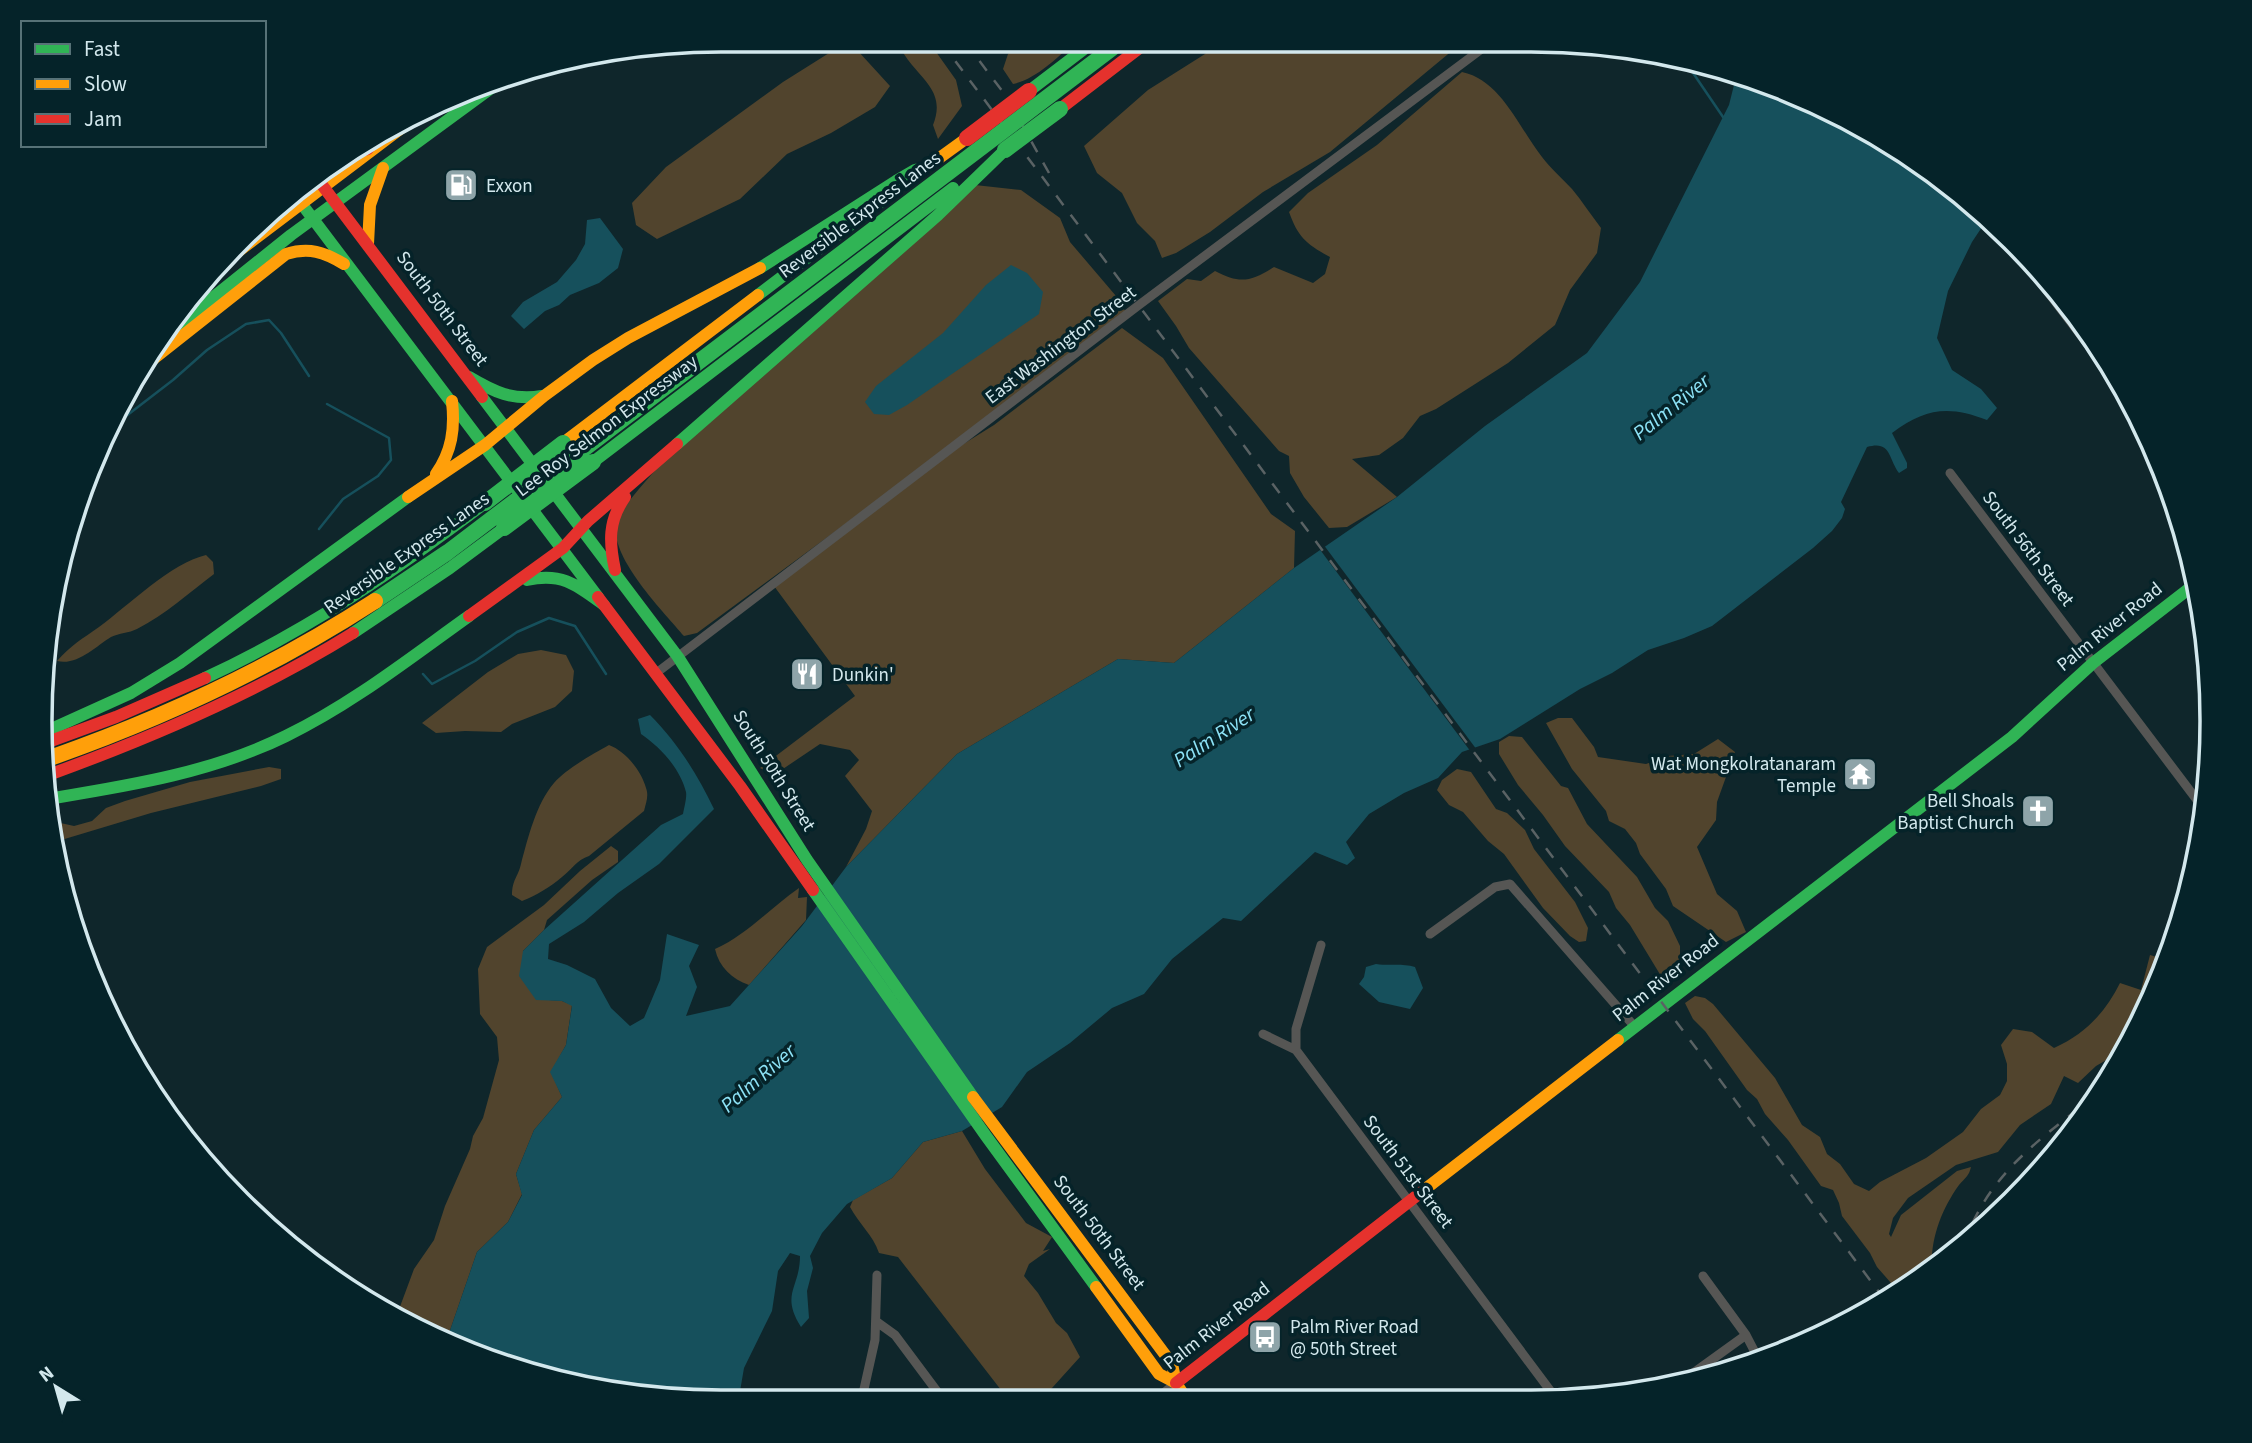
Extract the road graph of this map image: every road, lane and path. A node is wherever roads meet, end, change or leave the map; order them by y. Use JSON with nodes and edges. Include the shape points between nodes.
{"nodes":[{"id":1,"x":1080,"y":52,"type":"edge"},
{"id":2,"x":1107,"y":52,"type":"edge"},
{"id":3,"x":1134,"y":52,"type":"edge"},
{"id":4,"x":1478,"y":52,"type":"edge"},
{"id":5,"x":475,"y":99,"type":"edge"},
{"id":6,"x":386,"y":163,"type":"junction"},
{"id":7,"x":987,"y":165,"type":"junction"},
{"id":8,"x":926,"y":167,"type":"junction"},
{"id":9,"x":322,"y":185,"type":"edge"},
{"id":10,"x":335,"y":201,"type":"junction"},
{"id":11,"x":300,"y":202,"type":"edge"},
{"id":12,"x":313,"y":218,"type":"junction"},
{"id":13,"x":368,"y":244,"type":"junction"},
{"id":14,"x":350,"y":267,"type":"junction"},
{"id":15,"x":190,"y":315,"type":"edge"},
{"id":16,"x":165,"y":349,"type":"edge"},
{"id":17,"x":469,"y":377,"type":"junction"},
{"id":18,"x":544,"y":396,"type":"junction"},
{"id":19,"x":452,"y":401,"type":"junction"},
{"id":20,"x":507,"y":427,"type":"junction"},
{"id":21,"x":485,"y":445,"type":"junction"},
{"id":22,"x":1950,"y":473,"type":"dead end"},
{"id":23,"x":641,"y":477,"type":"junction"},
{"id":24,"x":425,"y":485,"type":"junction"},
{"id":25,"x":582,"y":526,"type":"junction"},
{"id":26,"x":562,"y":548,"type":"junction"},
{"id":27,"x":615,"y":570,"type":"junction"},
{"id":28,"x":512,"y":587,"type":"junction"},
{"id":29,"x":2187,"y":590,"type":"edge"},
{"id":30,"x":604,"y":605,"type":"junction"},
{"id":31,"x":678,"y":657,"type":"junction"},
{"id":32,"x":2093,"y":663,"type":"junction"},
{"id":33,"x":655,"y":674,"type":"junction"},
{"id":34,"x":52,"y":729,"type":"edge"},
{"id":35,"x":53,"y":740,"type":"edge"},
{"id":36,"x":54,"y":757,"type":"edge"},
{"id":37,"x":55,"y":773,"type":"edge"},
{"id":38,"x":57,"y":798,"type":"edge"},
{"id":39,"x":2195,"y":798,"type":"edge"},
{"id":40,"x":802,"y":864,"type":"junction"},
{"id":41,"x":1430,"y":934,"type":"dead end"},
{"id":42,"x":1321,"y":945,"type":"dead end"},
{"id":43,"x":1635,"y":1027,"type":"junction"},
{"id":44,"x":1263,"y":1034,"type":"dead end"},
{"id":45,"x":1297,"y":1050,"type":"junction"},
{"id":46,"x":1409,"y":1201,"type":"junction"},
{"id":47,"x":877,"y":1275,"type":"dead end"},
{"id":48,"x":1703,"y":1276,"type":"dead end"},
{"id":49,"x":877,"y":1322,"type":"junction"},
{"id":50,"x":1746,"y":1335,"type":"junction"},
{"id":51,"x":1755,"y":1352,"type":"edge"},
{"id":52,"x":1698,"y":1369,"type":"edge"},
{"id":53,"x":1176,"y":1383,"type":"junction"},
{"id":54,"x":864,"y":1390,"type":"edge"},
{"id":55,"x":935,"y":1390,"type":"edge"},
{"id":56,"x":1167,"y":1390,"type":"edge"},
{"id":57,"x":1181,"y":1390,"type":"edge"},
{"id":58,"x":1549,"y":1390,"type":"edge"}],
"edges":[{"from":1,"to":8,"type":"main road","name":"Lee Roy Selmon Expressway","bridge":true},
{"from":2,"to":36,"type":"main road","name":"Reversible Express Lanes","bridge":true,"via":[[388,594],[246,676],[159,717]]},
{"from":3,"to":7,"type":"main road","name":"Lee Roy Selmon Expressway","bridge":true},
{"from":4,"to":31,"type":"street","name":"East Washington Street"},
{"from":5,"to":6,"type":"main road"},
{"from":6,"to":10,"type":"main road"},
{"from":6,"to":13,"type":"main road","via":[[368,206]]},
{"from":7,"to":23,"type":"main road"},
{"from":7,"to":37,"type":"main road","name":"Lee Roy Selmon Expressway","bridge":true,"via":[[382,617],[285,674],[191,720]]},
{"from":8,"to":18,"type":"main road","via":[[895,181],[751,274],[617,344]]},
{"from":8,"to":35,"type":"main road","name":"Lee Roy Selmon Expressway","bridge":true,"via":[[395,570],[267,647],[164,697]]},
{"from":9,"to":10,"type":"main road","name":"South 50th Street"},
{"from":10,"to":12,"type":"main road"},
{"from":10,"to":13,"type":"main road","name":"South 50th Street"},
{"from":11,"to":12,"type":"main road","name":"South 50th Street"},
{"from":12,"to":14,"type":"main road","name":"South 50th Street"},
{"from":12,"to":15,"type":"main road"},
{"from":13,"to":17,"type":"main road","name":"South 50th Street"},
{"from":14,"to":16,"type":"main road","via":[[308,248],[286,254]]},
{"from":14,"to":19,"type":"main road","name":"South 50th Street"},
{"from":17,"to":18,"type":"main road","via":[[512,399]]},
{"from":17,"to":20,"type":"main road","name":"South 50th Street"},
{"from":18,"to":20,"type":"main road"},
{"from":19,"to":21,"type":"main road","name":"South 50th Street"},
{"from":19,"to":24,"type":"main road","via":[[451,450]]},
{"from":20,"to":21,"type":"main road"},
{"from":20,"to":25,"type":"main road","name":"South 50th Street"},
{"from":21,"to":24,"type":"main road"},
{"from":21,"to":26,"type":"main road","name":"South 50th Street"},
{"from":22,"to":32,"type":"street","name":"South 56th Street"},
{"from":23,"to":25,"type":"main road"},
{"from":23,"to":27,"type":"main road","via":[[612,517],[609,536]]},
{"from":24,"to":34,"type":"main road","via":[[180,663],[131,693]]},
{"from":25,"to":26,"type":"main road"},
{"from":25,"to":27,"type":"main road","name":"South 50th Street"},
{"from":26,"to":28,"type":"main road"},
{"from":26,"to":30,"type":"main road","name":"South 50th Street"},
{"from":27,"to":31,"type":"main road","name":"South 50th Street"},
{"from":28,"to":30,"type":"main road","via":[[554,575],[576,583]]},
{"from":28,"to":38,"type":"main road","via":[[369,688],[285,737],[186,774]]},
{"from":29,"to":32,"type":"main road","name":"Palm River Road"},
{"from":30,"to":33,"type":"main road","name":"South 50th Street"},
{"from":31,"to":33,"type":"street","name":"East Washington Street"},
{"from":31,"to":40,"type":"main road","name":"South 50th Street"},
{"from":32,"to":39,"type":"street","name":"South 56th Street"},
{"from":32,"to":43,"type":"main road","name":"Palm River Road","via":[[2012,737]]},
{"from":33,"to":40,"type":"main road","name":"South 50th Street"},
{"from":40,"to":53,"type":"main road","name":"South 50th Street","via":[[991,1133],[1172,1364]]},
{"from":41,"to":43,"type":"street","via":[[1495,887],[1510,884]]},
{"from":42,"to":45,"type":"street","via":[[1296,1029]]},
{"from":43,"to":46,"type":"main road","name":"Palm River Road"},
{"from":44,"to":45,"type":"street"},
{"from":45,"to":46,"type":"street","name":"South 51st Street"},
{"from":46,"to":53,"type":"main road","name":"Palm River Road"},
{"from":46,"to":58,"type":"street","name":"South 51st Street"},
{"from":47,"to":49,"type":"street"},
{"from":48,"to":50,"type":"street"},
{"from":49,"to":54,"type":"street"},
{"from":49,"to":55,"type":"street","via":[[895,1335]]},
{"from":50,"to":51,"type":"street"},
{"from":50,"to":52,"type":"street"},
{"from":53,"to":56,"type":"street","name":"Palm River Road"},
{"from":53,"to":57,"type":"main road","name":"South 50th Street"}]}
